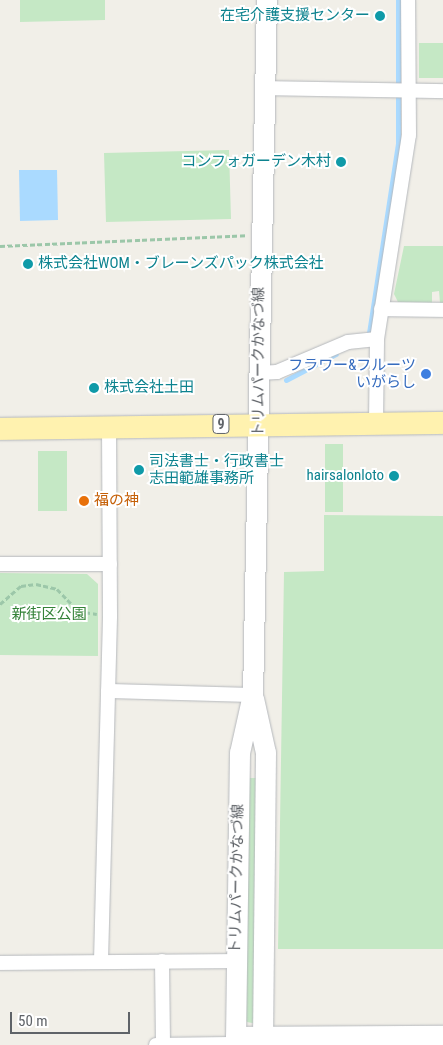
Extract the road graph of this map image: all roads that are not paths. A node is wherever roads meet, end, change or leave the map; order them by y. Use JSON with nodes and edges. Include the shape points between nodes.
{"nodes":[{"id":1,"x":267,"y":0,"type":"edge"},
{"id":2,"x":408,"y":0,"type":"edge"},
{"id":3,"x":266,"y":88,"type":"junction"},
{"id":4,"x":409,"y":91,"type":"junction"},
{"id":5,"x":443,"y":91,"type":"edge"},
{"id":6,"x":381,"y":309,"type":"junction"},
{"id":7,"x":443,"y":310,"type":"edge"},
{"id":8,"x":377,"y":339,"type":"junction"},
{"id":9,"x":259,"y":373,"type":"junction"},
{"id":10,"x":259,"y":423,"type":"junction"},
{"id":11,"x":376,"y":423,"type":"junction"},
{"id":12,"x":443,"y":423,"type":"edge"},
{"id":13,"x":110,"y":426,"type":"junction"},
{"id":14,"x":0,"y":429,"type":"edge"},
{"id":15,"x":0,"y":564,"type":"edge"},
{"id":16,"x":110,"y":564,"type":"junction"},
{"id":17,"x":108,"y":691,"type":"junction"},
{"id":18,"x":253,"y":695,"type":"junction"},
{"id":19,"x":102,"y":961,"type":"junction"},
{"id":20,"x":162,"y":961,"type":"junction"},
{"id":21,"x":235,"y":961,"type":"junction"},
{"id":22,"x":0,"y":963,"type":"edge"},
{"id":23,"x":443,"y":1036,"type":"edge"},
{"id":24,"x":236,"y":1037,"type":"junction"},
{"id":25,"x":265,"y":1042,"type":"edge"},
{"id":26,"x":163,"y":1044,"type":"edge"},
{"id":27,"x":156,"y":1045,"type":"edge"}],
"edges":[{"from":1,"to":3,"type":"main road","name":"トリムパークかなづ線"},
{"from":2,"to":4,"type":"street"},
{"from":3,"to":4,"type":"street"},
{"from":3,"to":9,"type":"main road","name":"トリムパークかなづ線"},
{"from":4,"to":5,"type":"street"},
{"from":4,"to":6,"type":"street","via":[[409,135]]},
{"from":6,"to":7,"type":"street"},
{"from":6,"to":8,"type":"street"},
{"from":8,"to":9,"type":"street","via":[[348,342],[277,372]]},
{"from":8,"to":11,"type":"street"},
{"from":9,"to":10,"type":"main road","name":"トリムパークかなづ線"},
{"from":10,"to":11,"type":"main road","number":"9"},
{"from":10,"to":13,"type":"main road","number":"9"},
{"from":10,"to":18,"type":"main road","name":"トリムパークかなづ線"},
{"from":11,"to":12,"type":"main road","number":"9"},
{"from":13,"to":14,"type":"main road","number":"9"},
{"from":13,"to":16,"type":"street"},
{"from":15,"to":16,"type":"street"},
{"from":16,"to":17,"type":"street"},
{"from":17,"to":18,"type":"street"},
{"from":17,"to":19,"type":"street"},
{"from":18,"to":21,"type":"main road","name":"トリムパークかなづ線","via":[[240,753]]},
{"from":18,"to":25,"type":"main road","name":"トリムパークかなづ線","via":[[266,753]]},
{"from":19,"to":20,"type":"street"},
{"from":19,"to":22,"type":"street"},
{"from":20,"to":21,"type":"street"},
{"from":20,"to":26,"type":"street"},
{"from":21,"to":24,"type":"main road","name":"トリムパークかなづ線"},
{"from":23,"to":25,"type":"main road"},
{"from":24,"to":25,"type":"main road"},
{"from":24,"to":26,"type":"street","via":[[230,1044]]},
{"from":26,"to":27,"type":"street"}]}
